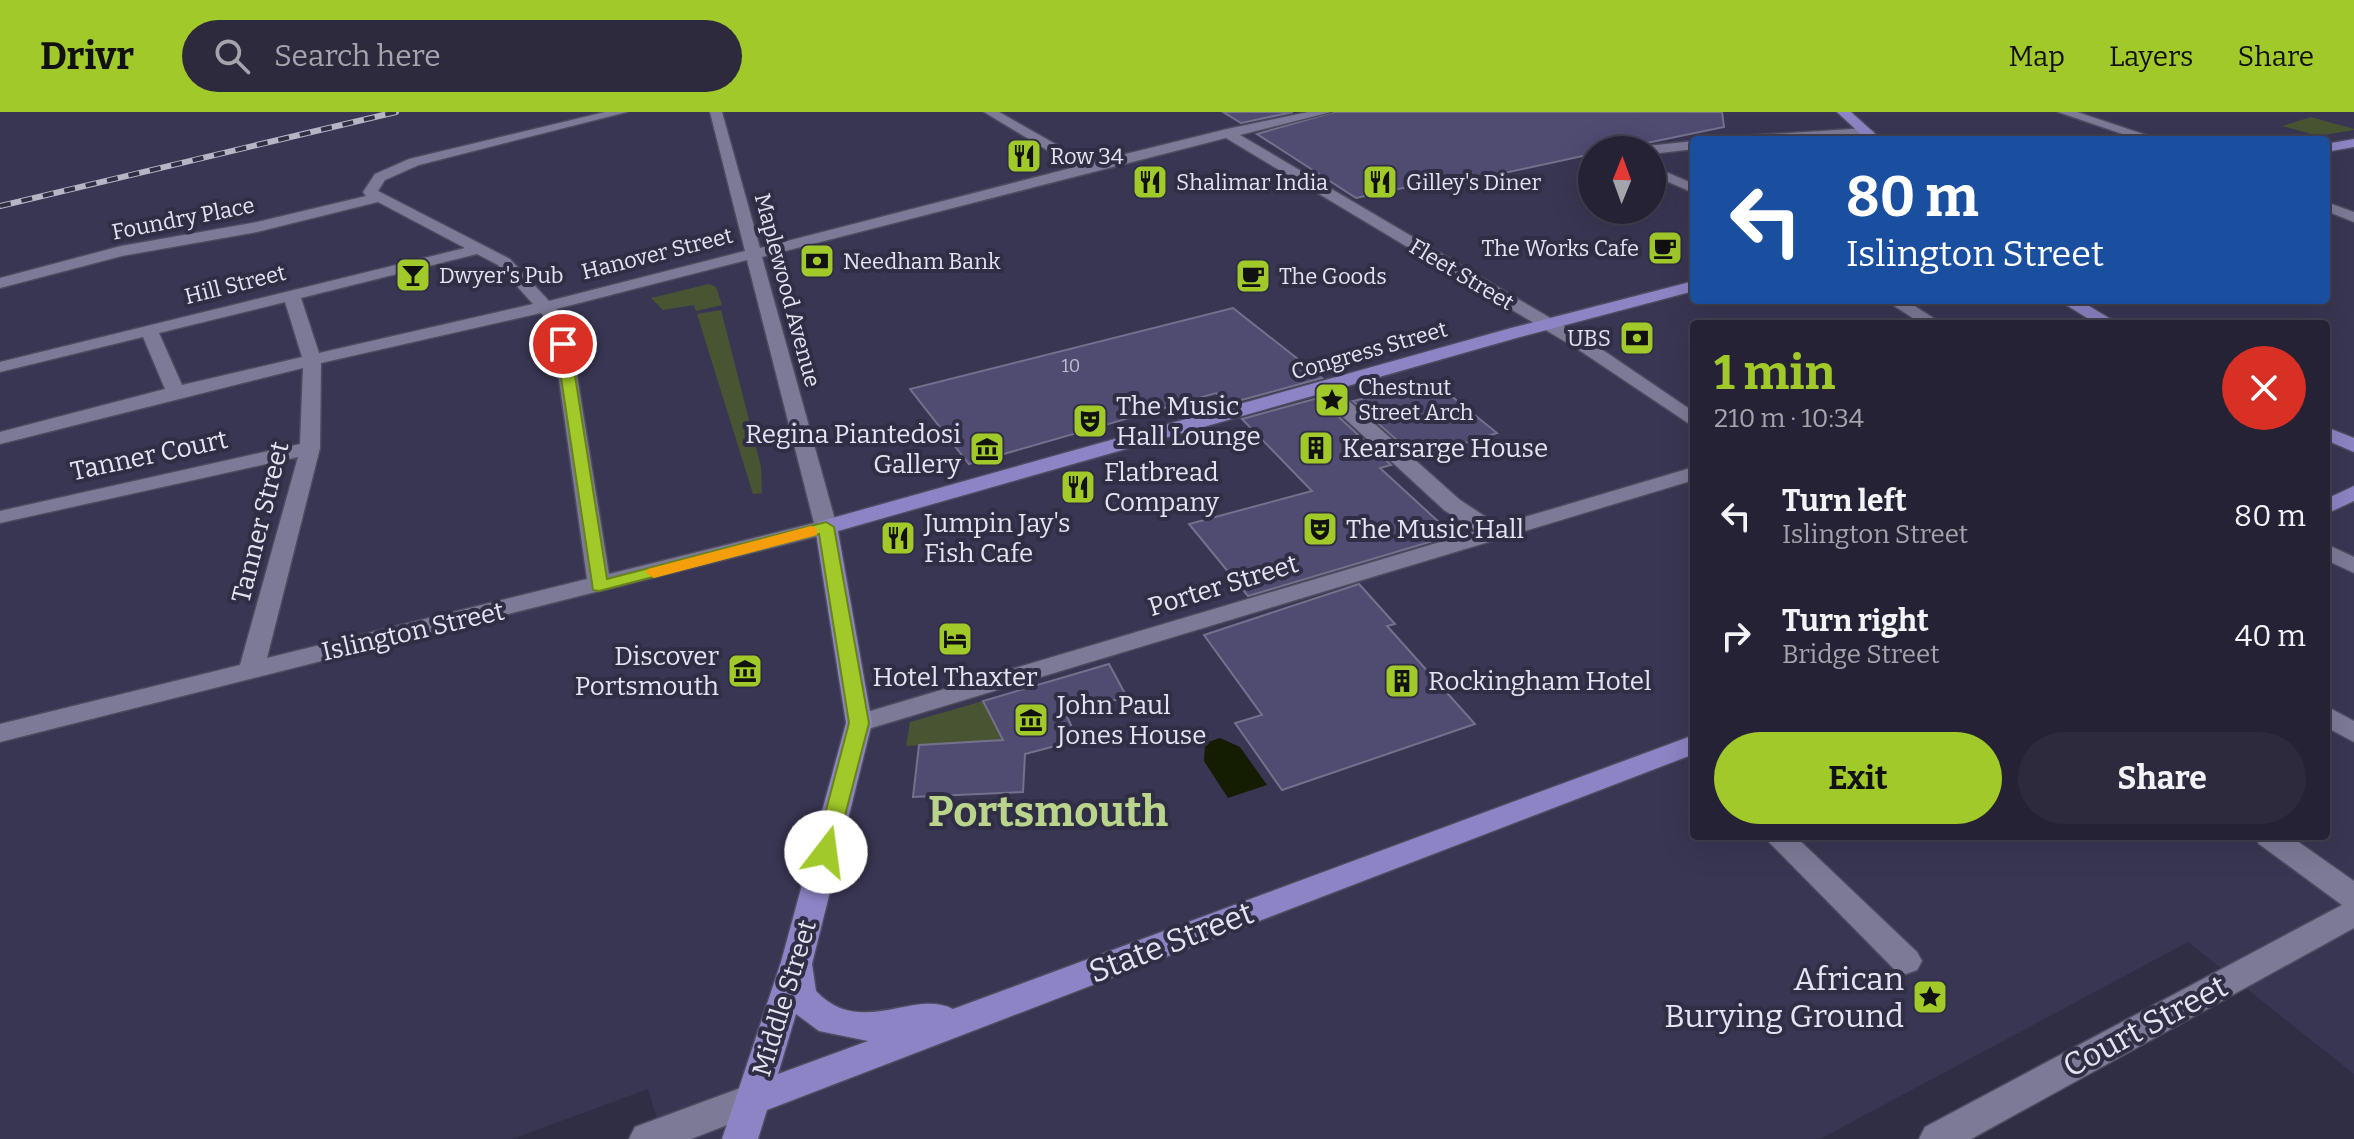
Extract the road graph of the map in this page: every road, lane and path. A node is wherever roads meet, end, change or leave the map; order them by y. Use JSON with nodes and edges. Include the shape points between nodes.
{"nodes":[{"id":1,"x":621,"y":112,"type":"edge"},
{"id":2,"x":716,"y":112,"type":"edge"},
{"id":3,"x":990,"y":112,"type":"edge"},
{"id":4,"x":1325,"y":112,"type":"edge"},
{"id":5,"x":1843,"y":112,"type":"edge"},
{"id":6,"x":2064,"y":112,"type":"edge"},
{"id":7,"x":1227,"y":133,"type":"junction"},
{"id":8,"x":1871,"y":136,"type":"edge"},
{"id":9,"x":2141,"y":136,"type":"edge"},
{"id":10,"x":2354,"y":143,"type":"edge"},
{"id":11,"x":1690,"y":145,"type":"edge"},
{"id":12,"x":2330,"y":147,"type":"edge"},
{"id":13,"x":1666,"y":148,"type":"edge"},
{"id":14,"x":1086,"y":167,"type":"junction"},
{"id":15,"x":1666,"y":176,"type":"edge"},
{"id":16,"x":1690,"y":187,"type":"edge"},
{"id":17,"x":375,"y":198,"type":"junction"},
{"id":18,"x":2330,"y":208,"type":"edge"},
{"id":19,"x":2354,"y":217,"type":"edge"},
{"id":20,"x":482,"y":248,"type":"junction"},
{"id":21,"x":754,"y":254,"type":"junction"},
{"id":22,"x":0,"y":283,"type":"edge"},
{"id":23,"x":1690,"y":287,"type":"edge"},
{"id":24,"x":291,"y":293,"type":"junction"},
{"id":25,"x":1900,"y":304,"type":"edge"},
{"id":26,"x":2073,"y":304,"type":"edge"},
{"id":27,"x":546,"y":305,"type":"junction"},
{"id":28,"x":1927,"y":320,"type":"edge"},
{"id":29,"x":2103,"y":320,"type":"edge"},
{"id":30,"x":1548,"y":325,"type":"junction"},
{"id":31,"x":148,"y":328,"type":"junction"},
{"id":32,"x":312,"y":358,"type":"junction"},
{"id":33,"x":0,"y":367,"type":"edge"},
{"id":34,"x":1323,"y":388,"type":"junction"},
{"id":35,"x":175,"y":390,"type":"junction"},
{"id":36,"x":1690,"y":418,"type":"edge"},
{"id":37,"x":2330,"y":435,"type":"edge"},
{"id":38,"x":0,"y":438,"type":"edge"},
{"id":39,"x":2354,"y":446,"type":"edge"},
{"id":40,"x":310,"y":448,"type":"junction"},
{"id":41,"x":1690,"y":474,"type":"edge"},
{"id":42,"x":2354,"y":492,"type":"edge"},
{"id":43,"x":2330,"y":506,"type":"edge"},
{"id":44,"x":0,"y":517,"type":"edge"},
{"id":45,"x":826,"y":527,"type":"junction"},
{"id":46,"x":1496,"y":533,"type":"junction"},
{"id":47,"x":2330,"y":553,"type":"edge"},
{"id":48,"x":2354,"y":566,"type":"edge"},
{"id":49,"x":599,"y":586,"type":"junction"},
{"id":50,"x":251,"y":670,"type":"junction"},
{"id":51,"x":2330,"y":718,"type":"edge"},
{"id":52,"x":859,"y":723,"type":"junction"},
{"id":53,"x":0,"y":733,"type":"edge"},
{"id":54,"x":2354,"y":733,"type":"edge"},
{"id":55,"x":1690,"y":749,"type":"edge"},
{"id":56,"x":1781,"y":840,"type":"edge"},
{"id":57,"x":2275,"y":840,"type":"edge"},
{"id":58,"x":2354,"y":897,"type":"edge"},
{"id":59,"x":2354,"y":913,"type":"edge"},
{"id":60,"x":1906,"y":961,"type":"dead end"},
{"id":61,"x":797,"y":962,"type":"junction"},
{"id":62,"x":979,"y":1014,"type":"junction"},
{"id":63,"x":754,"y":1099,"type":"junction"},
{"id":64,"x":647,"y":1139,"type":"edge"},
{"id":65,"x":740,"y":1139,"type":"edge"},
{"id":66,"x":1937,"y":1139,"type":"edge"}],
"edges":[{"from":1,"to":17,"type":"street","via":[[414,162],[380,177],[370,187]]},
{"from":2,"to":21,"type":"street","name":"Maplewood Avenue"},
{"from":3,"to":14,"type":"street"},
{"from":4,"to":7,"type":"street","name":"Hanover Street"},
{"from":5,"to":8,"type":"main road"},
{"from":6,"to":9,"type":"street"},
{"from":7,"to":14,"type":"street","name":"Hanover Street"},
{"from":7,"to":30,"type":"street","name":"Fleet Street"},
{"from":10,"to":12,"type":"main road"},
{"from":11,"to":13,"type":"street"},
{"from":14,"to":21,"type":"street","name":"Hanover Street"},
{"from":15,"to":16,"type":"street"},
{"from":17,"to":20,"type":"street"},
{"from":17,"to":22,"type":"street","name":"Foundry Place","via":[[257,227],[121,251]]},
{"from":18,"to":19,"type":"street"},
{"from":20,"to":24,"type":"street","name":"Hill Street"},
{"from":20,"to":27,"type":"street","via":[[504,262]]},
{"from":21,"to":27,"type":"street","name":"Hanover Street"},
{"from":21,"to":45,"type":"street","name":"Maplewood Avenue"},
{"from":23,"to":30,"type":"main road","name":"Congress Street"},
{"from":24,"to":31,"type":"street","name":"Hill Street"},
{"from":24,"to":32,"type":"street","name":"Tanner Street"},
{"from":25,"to":28,"type":"street"},
{"from":26,"to":29,"type":"main road"},
{"from":27,"to":32,"type":"street","name":"Hanover Street"},
{"from":27,"to":49,"type":"street","via":[[563,344]]},
{"from":30,"to":34,"type":"main road","name":"Congress Street"},
{"from":30,"to":36,"type":"street","name":"Fleet Street"},
{"from":31,"to":33,"type":"street","name":"Hill Street"},
{"from":31,"to":35,"type":"street"},
{"from":32,"to":35,"type":"street","name":"Hanover Street"},
{"from":32,"to":40,"type":"street","name":"Tanner Street"},
{"from":34,"to":45,"type":"main road","name":"Congress Street"},
{"from":34,"to":46,"type":"street","via":[[1452,505]]},
{"from":35,"to":38,"type":"street","name":"Hanover Street"},
{"from":37,"to":39,"type":"main road"},
{"from":40,"to":44,"type":"street","name":"Tanner Court"},
{"from":40,"to":50,"type":"street","name":"Tanner Street"},
{"from":41,"to":46,"type":"street","name":"Porter Street"},
{"from":42,"to":43,"type":"main road"},
{"from":45,"to":49,"type":"street","name":"Islington Street"},
{"from":45,"to":52,"type":"main road","name":"Middle Street"},
{"from":46,"to":52,"type":"street","name":"Porter Street"},
{"from":47,"to":48,"type":"street"},
{"from":49,"to":50,"type":"street","name":"Islington Street"},
{"from":50,"to":53,"type":"street","name":"Islington Street"},
{"from":51,"to":54,"type":"street"},
{"from":52,"to":61,"type":"main road","name":"Middle Street"},
{"from":55,"to":62,"type":"main road","name":"State Street"},
{"from":56,"to":60,"type":"street"},
{"from":57,"to":58,"type":"street"},
{"from":59,"to":66,"type":"street","name":"Court Street"},
{"from":61,"to":62,"type":"main road","via":[[801,998],[822,1018],[860,1027]]},
{"from":61,"to":63,"type":"main road","name":"Middle Street"},
{"from":62,"to":63,"type":"main road","name":"State Street"},
{"from":63,"to":64,"type":"street","name":"State Street"},
{"from":63,"to":65,"type":"main road","name":"Middle Street"}]}
